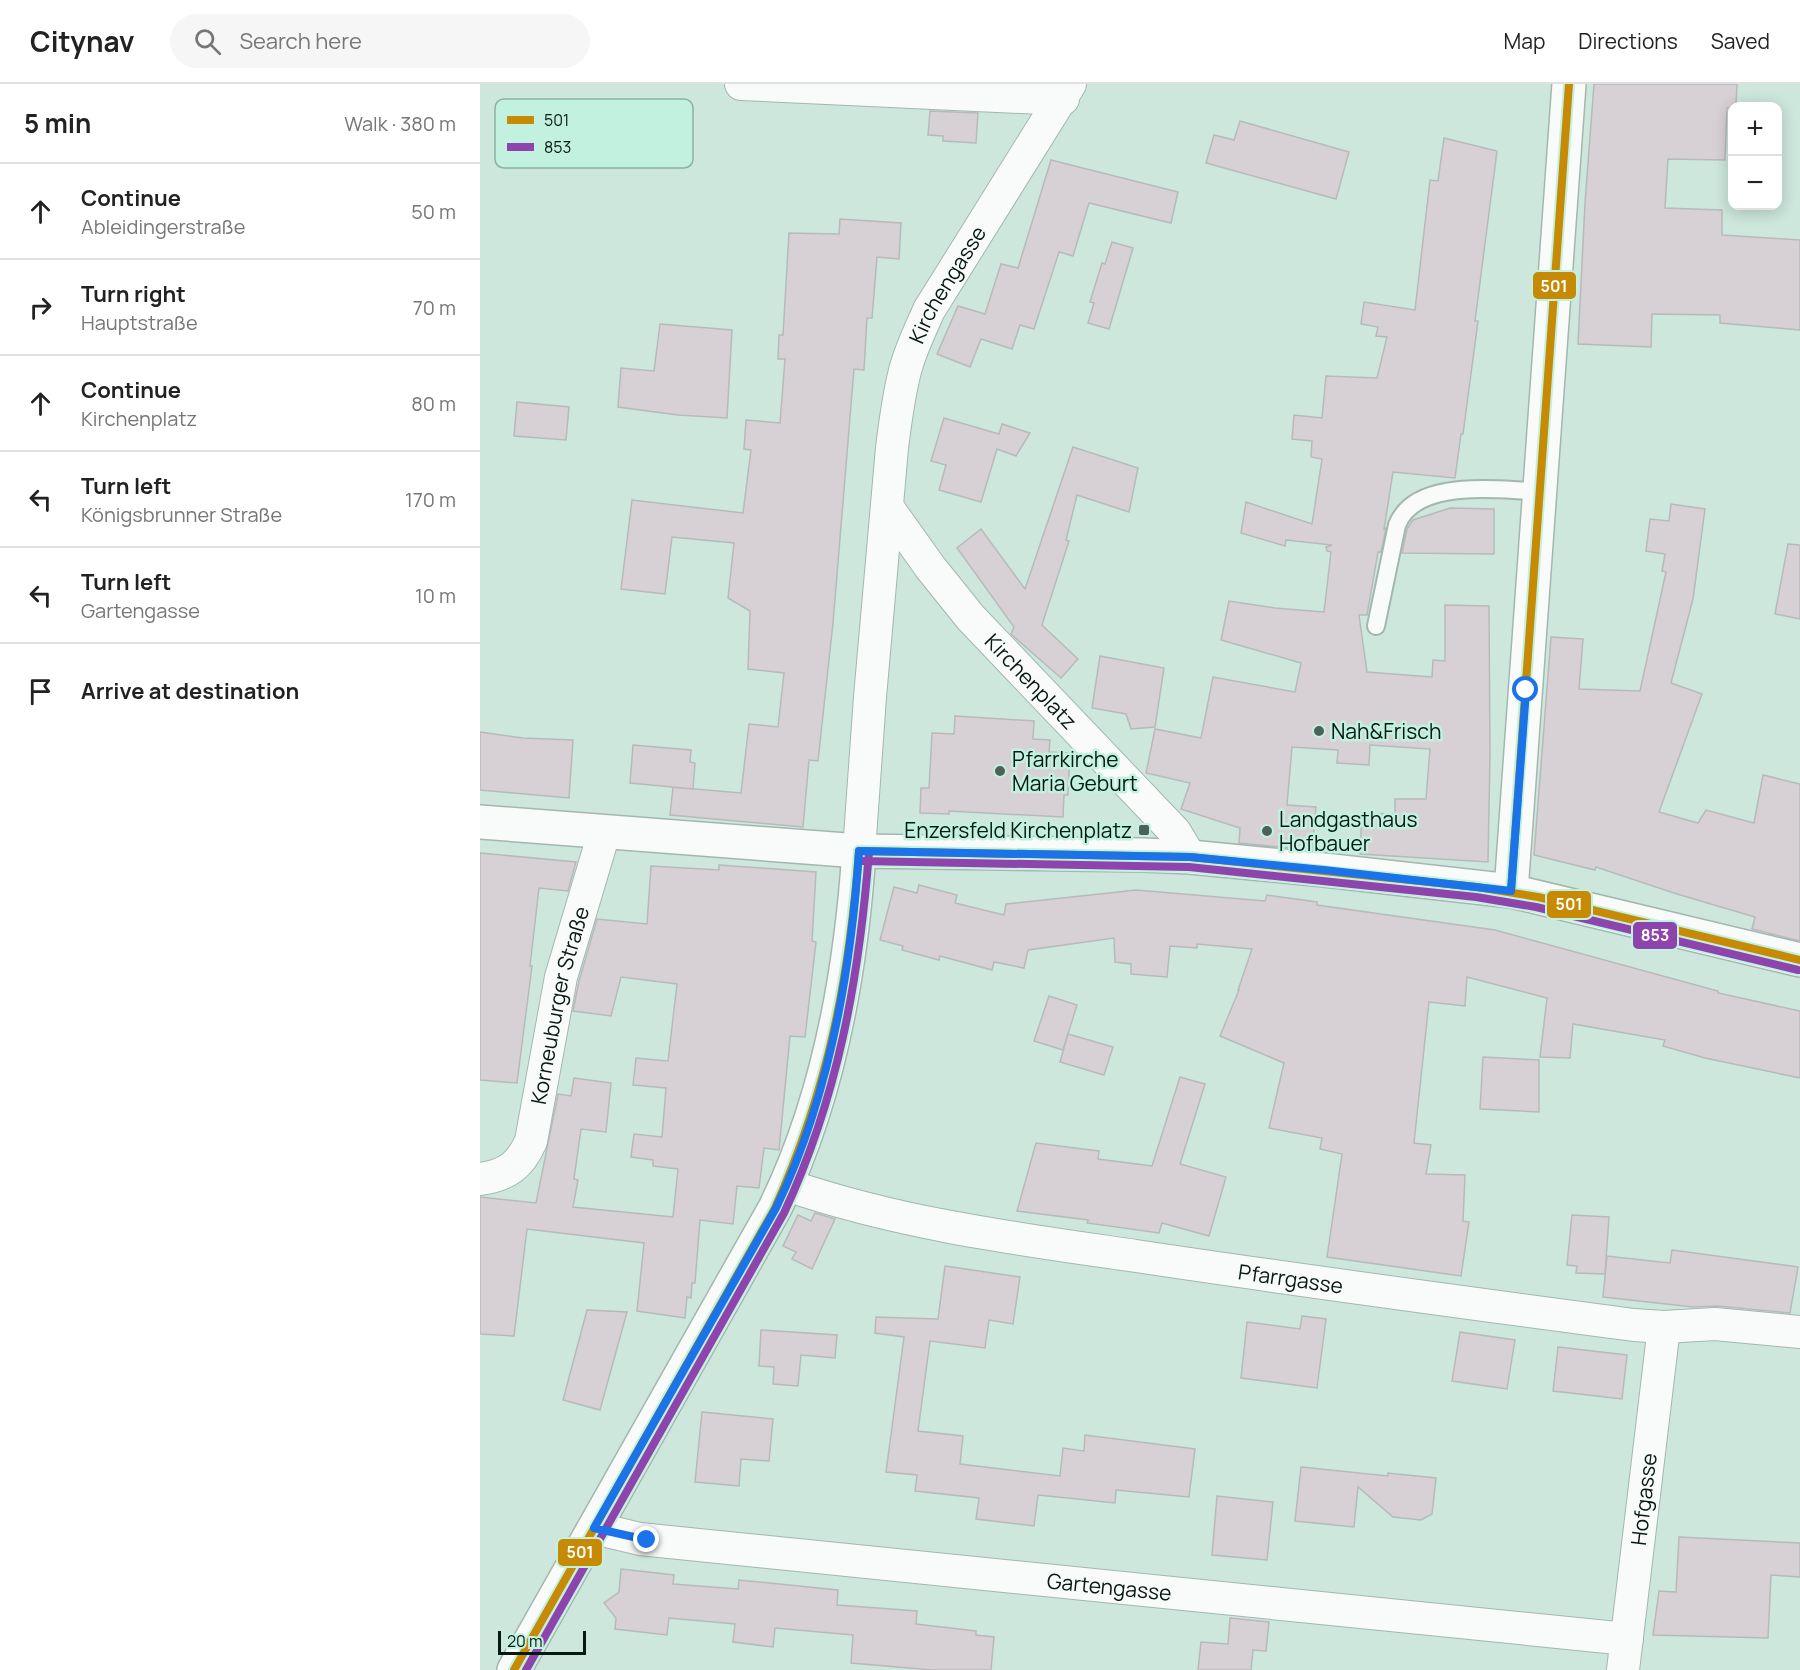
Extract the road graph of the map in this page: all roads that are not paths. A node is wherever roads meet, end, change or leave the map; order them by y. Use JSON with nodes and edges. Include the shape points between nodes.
{"nodes":[{"id":1,"x":741,"y":84,"type":"edge"},
{"id":2,"x":1569,"y":84,"type":"edge"},
{"id":3,"x":1067,"y":92,"type":"edge"},
{"id":4,"x":1541,"y":491,"type":"junction"},
{"id":5,"x":888,"y":508,"type":"junction"},
{"id":6,"x":1376,"y":626,"type":"dead end"},
{"id":7,"x":480,"y":822,"type":"edge"},
{"id":8,"x":604,"y":833,"type":"junction"},
{"id":9,"x":859,"y":851,"type":"junction"},
{"id":10,"x":1190,"y":857,"type":"junction"},
{"id":11,"x":1511,"y":891,"type":"junction"},
{"id":12,"x":1800,"y":960,"type":"edge"},
{"id":13,"x":494,"y":1175,"type":"edge"},
{"id":14,"x":787,"y":1185,"type":"junction"},
{"id":15,"x":1664,"y":1327,"type":"junction"},
{"id":16,"x":1800,"y":1332,"type":"edge"},
{"id":17,"x":594,"y":1528,"type":"junction"},
{"id":18,"x":1627,"y":1639,"type":"junction"},
{"id":19,"x":514,"y":1670,"type":"edge"},
{"id":20,"x":1623,"y":1670,"type":"edge"}],
"edges":[{"from":1,"to":3,"type":"street"},
{"from":2,"to":4,"type":"street"},
{"from":3,"to":5,"type":"street","name":"Kirchengasse","via":[[963,253],[913,345],[896,411]]},
{"from":4,"to":6,"type":"lane","via":[[1454,490],[1412,504],[1397,525]]},
{"from":4,"to":11,"type":"street"},
{"from":5,"to":9,"type":"street"},
{"from":5,"to":10,"type":"street","name":"Kirchenplatz","via":[[964,610],[1175,832]]},
{"from":7,"to":8,"type":"street"},
{"from":8,"to":9,"type":"street"},
{"from":8,"to":13,"type":"street","name":"Korneuburger Straße","via":[[561,977],[531,1141],[518,1164]]},
{"from":9,"to":10,"type":"street"},
{"from":9,"to":14,"type":"street","via":[[834,1035],[811,1120]]},
{"from":10,"to":11,"type":"street"},
{"from":11,"to":12,"type":"street"},
{"from":14,"to":15,"type":"street","name":"Pfarrgasse","via":[[836,1202],[973,1232],[1271,1276]]},
{"from":14,"to":17,"type":"street"},
{"from":15,"to":16,"type":"street","name":"Pfarrgasse","via":[[1714,1324]]},
{"from":15,"to":18,"type":"street","name":"Hofgasse"},
{"from":17,"to":18,"type":"street","name":"Gartengasse","via":[[640,1539]]},
{"from":17,"to":19,"type":"street"},
{"from":18,"to":20,"type":"street","name":"Hofgasse"}]}
